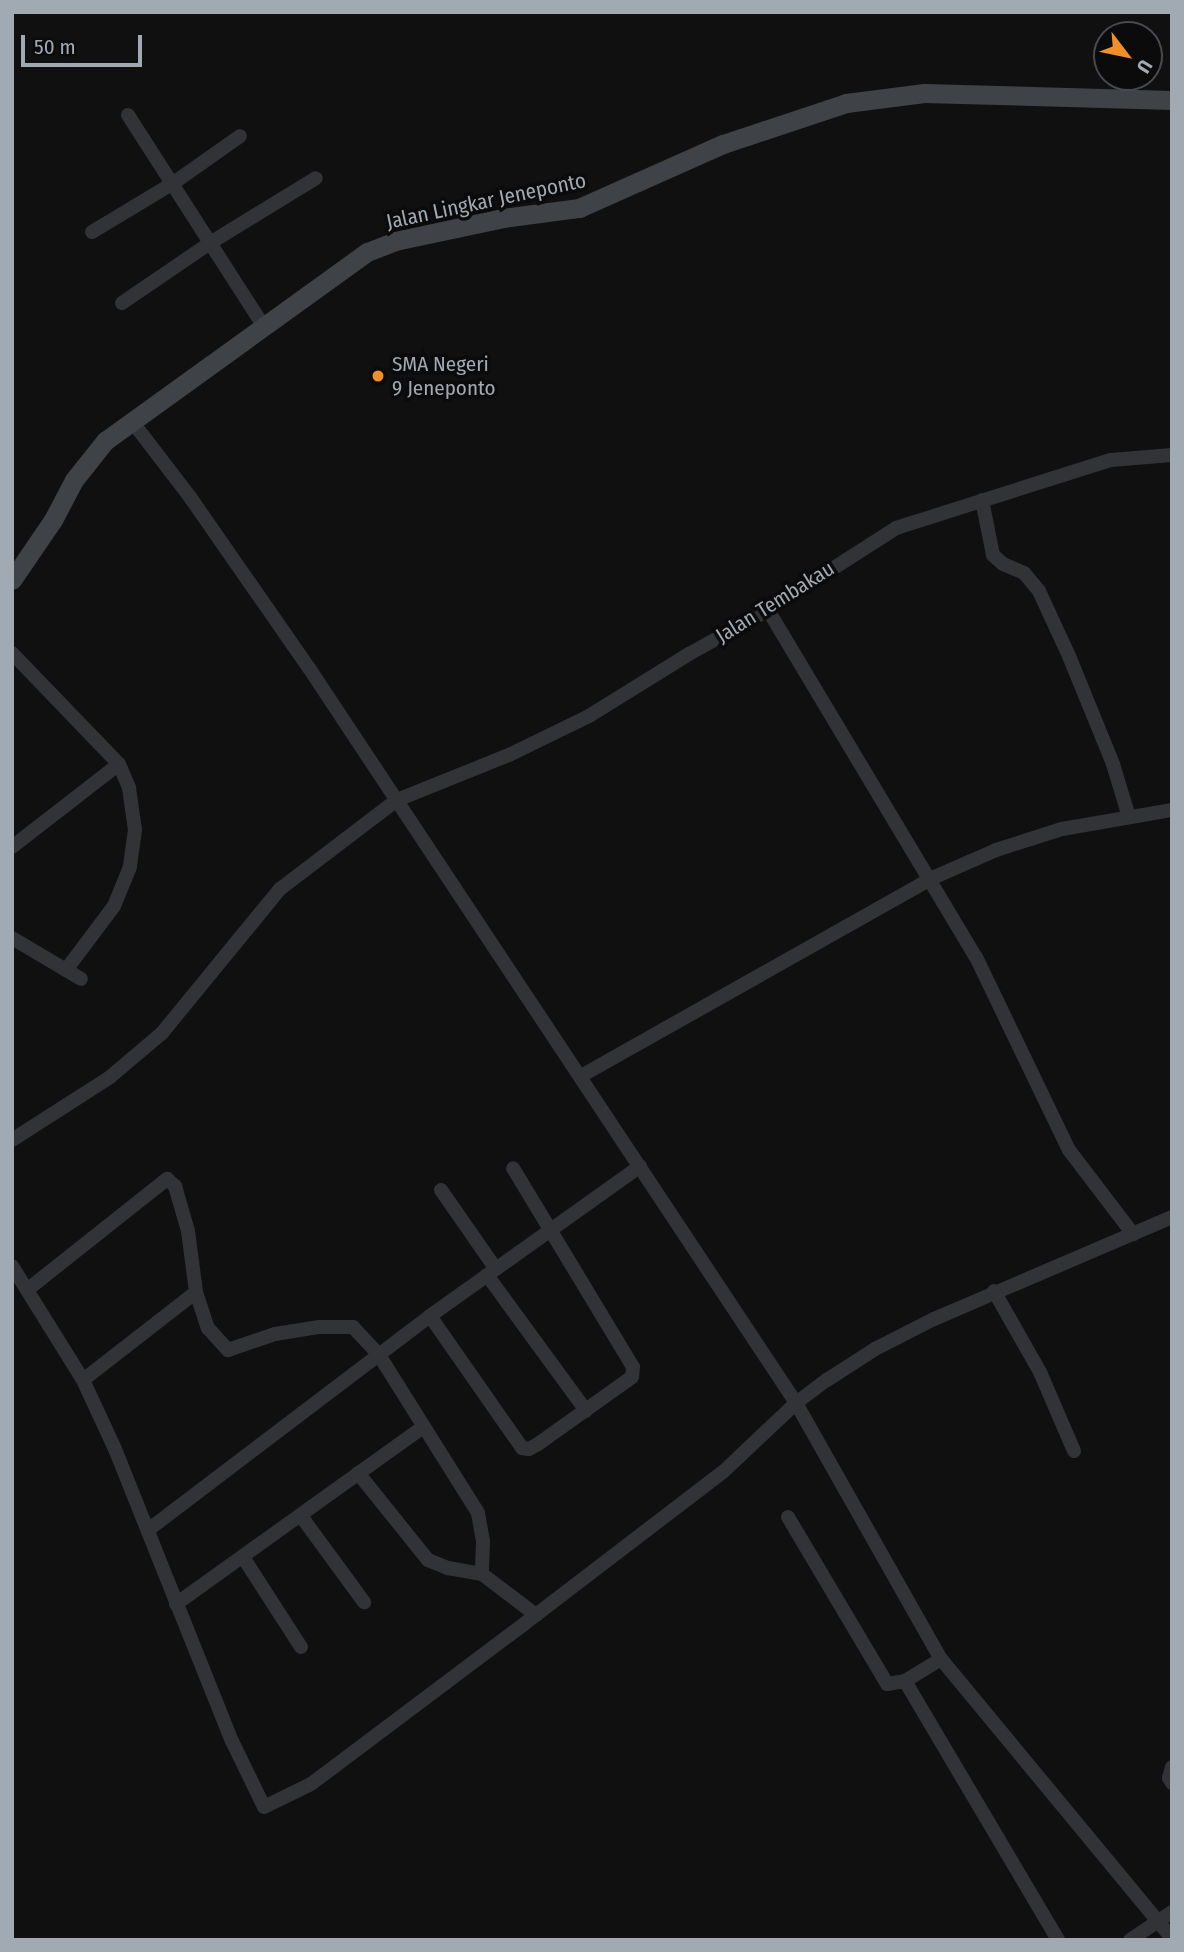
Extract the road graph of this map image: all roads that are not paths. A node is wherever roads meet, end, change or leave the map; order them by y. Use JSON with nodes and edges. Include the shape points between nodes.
{"nodes":[{"id":1,"x":1172,"y":100,"type":"edge"},
{"id":2,"x":128,"y":115,"type":"dead end"},
{"id":3,"x":240,"y":136,"type":"dead end"},
{"id":4,"x":316,"y":178,"type":"dead end"},
{"id":5,"x":172,"y":184,"type":"junction"},
{"id":6,"x":92,"y":232,"type":"dead end"},
{"id":7,"x":210,"y":243,"type":"junction"},
{"id":8,"x":122,"y":303,"type":"dead end"},
{"id":9,"x":264,"y":327,"type":"junction"},
{"id":10,"x":131,"y":420,"type":"junction"},
{"id":11,"x":1172,"y":455,"type":"edge"},
{"id":12,"x":982,"y":500,"type":"junction"},
{"id":13,"x":12,"y":580,"type":"edge"},
{"id":14,"x":768,"y":610,"type":"junction"},
{"id":15,"x":12,"y":653,"type":"edge"},
{"id":16,"x":119,"y":764,"type":"junction"},
{"id":17,"x":397,"y":800,"type":"junction"},
{"id":18,"x":1172,"y":810,"type":"edge"},
{"id":19,"x":1129,"y":817,"type":"junction"},
{"id":20,"x":12,"y":847,"type":"edge"},
{"id":21,"x":930,"y":879,"type":"junction"},
{"id":22,"x":12,"y":937,"type":"edge"},
{"id":23,"x":66,"y":971,"type":"junction"},
{"id":24,"x":81,"y":979,"type":"dead end"},
{"id":25,"x":581,"y":1076,"type":"junction"},
{"id":26,"x":12,"y":1140,"type":"edge"},
{"id":27,"x":640,"y":1166,"type":"junction"},
{"id":28,"x":513,"y":1168,"type":"dead end"},
{"id":29,"x":441,"y":1190,"type":"dead end"},
{"id":30,"x":1172,"y":1217,"type":"edge"},
{"id":31,"x":551,"y":1230,"type":"junction"},
{"id":32,"x":1133,"y":1234,"type":"junction"},
{"id":33,"x":12,"y":1266,"type":"edge"},
{"id":34,"x":491,"y":1272,"type":"junction"},
{"id":35,"x":27,"y":1290,"type":"junction"},
{"id":36,"x":994,"y":1291,"type":"junction"},
{"id":37,"x":197,"y":1292,"type":"junction"},
{"id":38,"x":430,"y":1316,"type":"junction"},
{"id":39,"x":379,"y":1355,"type":"junction"},
{"id":40,"x":83,"y":1380,"type":"junction"},
{"id":41,"x":796,"y":1404,"type":"junction"},
{"id":42,"x":586,"y":1411,"type":"junction"},
{"id":43,"x":423,"y":1427,"type":"junction"},
{"id":44,"x":1074,"y":1451,"type":"dead end"},
{"id":45,"x":358,"y":1473,"type":"junction"},
{"id":46,"x":301,"y":1516,"type":"junction"},
{"id":47,"x":788,"y":1517,"type":"dead end"},
{"id":48,"x":148,"y":1531,"type":"junction"},
{"id":49,"x":243,"y":1556,"type":"junction"},
{"id":50,"x":482,"y":1574,"type":"junction"},
{"id":51,"x":364,"y":1602,"type":"dead end"},
{"id":52,"x":176,"y":1604,"type":"junction"},
{"id":53,"x":536,"y":1615,"type":"junction"},
{"id":54,"x":301,"y":1647,"type":"dead end"},
{"id":55,"x":941,"y":1659,"type":"junction"},
{"id":56,"x":905,"y":1681,"type":"junction"},
{"id":57,"x":1172,"y":1767,"type":"edge"},
{"id":58,"x":1172,"y":1783,"type":"edge"},
{"id":59,"x":1166,"y":1916,"type":"edge"},
{"id":60,"x":1172,"y":1938,"type":"edge"},
{"id":61,"x":1058,"y":1940,"type":"edge"},
{"id":62,"x":1130,"y":1940,"type":"edge"}],
"edges":[{"from":1,"to":9,"type":"main road","name":"Jalan Lingkar Jeneponto","via":[[925,93],[846,103],[723,144],[579,208],[503,218],[395,241],[367,252]]},
{"from":2,"to":5,"type":"street"},
{"from":3,"to":5,"type":"street"},
{"from":4,"to":7,"type":"street"},
{"from":5,"to":6,"type":"street"},
{"from":5,"to":7,"type":"street"},
{"from":7,"to":8,"type":"street"},
{"from":7,"to":9,"type":"street"},
{"from":9,"to":10,"type":"main road","name":"Jalan Lingkar Jeneponto"},
{"from":10,"to":13,"type":"main road","name":"Jalan Lingkar Jeneponto","via":[[90,458]]},
{"from":10,"to":17,"type":"street","via":[[190,497]]},
{"from":11,"to":12,"type":"street","name":"Jalan Tembakau","via":[[1111,460]]},
{"from":12,"to":14,"type":"street","name":"Jalan Tembakau","via":[[896,528]]},
{"from":12,"to":19,"type":"street","via":[[993,555],[1024,573],[1039,592],[1069,656],[1113,764]]},
{"from":14,"to":17,"type":"street","name":"Jalan Tembakau","via":[[589,716],[509,755]]},
{"from":14,"to":21,"type":"street"},
{"from":15,"to":16,"type":"street"},
{"from":16,"to":20,"type":"street"},
{"from":16,"to":23,"type":"street","via":[[129,788],[135,830],[130,867],[114,906]]},
{"from":17,"to":25,"type":"street"},
{"from":17,"to":26,"type":"street","name":"Jalan Tembakau","via":[[280,890],[162,1032],[110,1077]]},
{"from":18,"to":19,"type":"street"},
{"from":19,"to":21,"type":"street","via":[[1062,829],[996,850]]},
{"from":21,"to":25,"type":"street"},
{"from":21,"to":32,"type":"street","via":[[1013,1029],[1069,1150]]},
{"from":22,"to":23,"type":"street"},
{"from":23,"to":24,"type":"street"},
{"from":25,"to":27,"type":"street"},
{"from":27,"to":31,"type":"street"},
{"from":27,"to":41,"type":"street"},
{"from":28,"to":31,"type":"street"},
{"from":29,"to":34,"type":"street"},
{"from":30,"to":32,"type":"street"},
{"from":31,"to":34,"type":"street"},
{"from":31,"to":42,"type":"street","via":[[633,1367],[630,1379]]},
{"from":32,"to":36,"type":"street"},
{"from":33,"to":35,"type":"street"},
{"from":34,"to":38,"type":"street"},
{"from":34,"to":42,"type":"street"},
{"from":35,"to":37,"type":"street","via":[[167,1179],[175,1186],[188,1231]]},
{"from":35,"to":40,"type":"street"},
{"from":36,"to":41,"type":"street","via":[[875,1349]]},
{"from":36,"to":44,"type":"street","via":[[1020,1332]]},
{"from":37,"to":39,"type":"street","via":[[208,1328],[228,1350],[275,1334],[339,1325],[353,1326]]},
{"from":37,"to":40,"type":"street"},
{"from":38,"to":39,"type":"street"},
{"from":38,"to":42,"type":"street","via":[[522,1448],[538,1444]]},
{"from":39,"to":43,"type":"street"},
{"from":39,"to":48,"type":"street"},
{"from":40,"to":48,"type":"street"},
{"from":41,"to":53,"type":"street","via":[[723,1472]]},
{"from":41,"to":55,"type":"street"},
{"from":43,"to":45,"type":"street"},
{"from":43,"to":50,"type":"street","via":[[478,1513]]},
{"from":45,"to":46,"type":"street"},
{"from":45,"to":50,"type":"street","via":[[428,1560]]},
{"from":46,"to":49,"type":"street"},
{"from":46,"to":51,"type":"street"},
{"from":47,"to":56,"type":"street","via":[[886,1682]]},
{"from":48,"to":52,"type":"street"},
{"from":49,"to":52,"type":"street"},
{"from":49,"to":54,"type":"street"},
{"from":50,"to":53,"type":"street"},
{"from":52,"to":53,"type":"street","via":[[264,1807],[312,1784]]},
{"from":55,"to":56,"type":"street"},
{"from":55,"to":59,"type":"street"},
{"from":56,"to":61,"type":"street"},
{"from":57,"to":58,"type":"street"},
{"from":59,"to":60,"type":"street"},
{"from":59,"to":62,"type":"street"}]}
